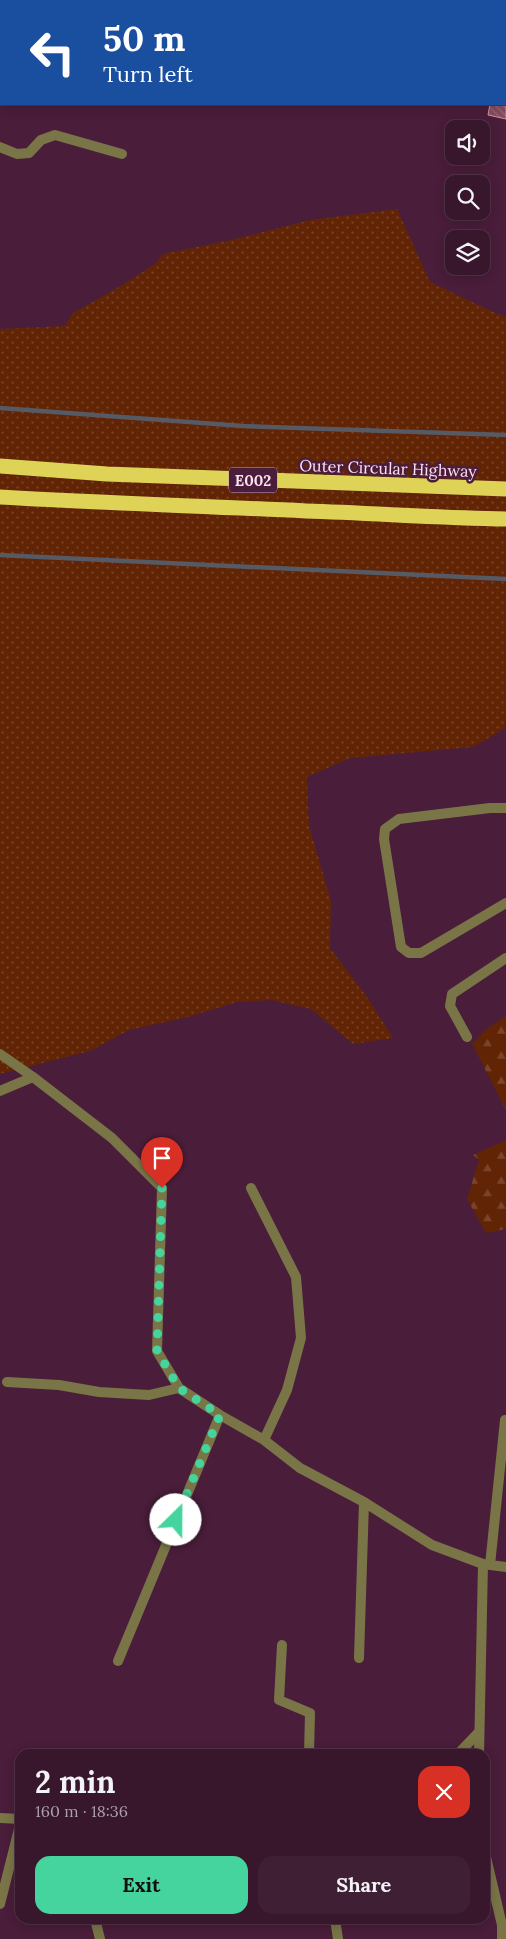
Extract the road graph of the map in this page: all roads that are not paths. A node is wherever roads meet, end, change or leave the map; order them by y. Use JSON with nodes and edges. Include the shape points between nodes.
{"nodes":[{"id":1,"x":0,"y":147,"type":"edge"},
{"id":2,"x":122,"y":154,"type":"dead end"},
{"id":3,"x":0,"y":466,"type":"edge"},
{"id":4,"x":506,"y":489,"type":"edge"},
{"id":5,"x":0,"y":497,"type":"edge"},
{"id":6,"x":506,"y":519,"type":"edge"},
{"id":7,"x":506,"y":808,"type":"edge"},
{"id":8,"x":506,"y":903,"type":"edge"},
{"id":9,"x":506,"y":958,"type":"edge"},
{"id":10,"x":467,"y":1038,"type":"dead end"},
{"id":11,"x":0,"y":1054,"type":"edge"},
{"id":12,"x":33,"y":1077,"type":"junction"},
{"id":13,"x":0,"y":1091,"type":"edge"},
{"id":14,"x":251,"y":1188,"type":"dead end"},
{"id":15,"x":7,"y":1382,"type":"dead end"},
{"id":16,"x":179,"y":1388,"type":"junction"},
{"id":17,"x":220,"y":1415,"type":"junction"},
{"id":18,"x":505,"y":1420,"type":"edge"},
{"id":19,"x":264,"y":1440,"type":"junction"},
{"id":20,"x":364,"y":1502,"type":"junction"},
{"id":21,"x":486,"y":1564,"type":"junction"},
{"id":22,"x":506,"y":1568,"type":"edge"},
{"id":23,"x":282,"y":1645,"type":"dead end"},
{"id":24,"x":359,"y":1658,"type":"dead end"},
{"id":25,"x":118,"y":1661,"type":"dead end"},
{"id":26,"x":479,"y":1732,"type":"junction"},
{"id":27,"x":309,"y":1749,"type":"edge"},
{"id":28,"x":463,"y":1749,"type":"edge"},
{"id":29,"x":479,"y":1749,"type":"edge"},
{"id":30,"x":0,"y":1818,"type":"edge"},
{"id":31,"x":15,"y":1819,"type":"edge"},
{"id":32,"x":15,"y":1845,"type":"edge"},
{"id":33,"x":490,"y":1874,"type":"edge"},
{"id":34,"x":0,"y":1904,"type":"edge"},
{"id":35,"x":96,"y":1924,"type":"edge"},
{"id":36,"x":336,"y":1924,"type":"edge"},
{"id":37,"x":100,"y":1939,"type":"edge"},
{"id":38,"x":338,"y":1939,"type":"edge"},
{"id":39,"x":502,"y":1939,"type":"edge"}],
"edges":[{"from":1,"to":2,"type":"street","via":[[17,154],[29,153],[41,140],[55,135]]},
{"from":3,"to":4,"type":"highway","name":"Outer Circular Highway","number":"E002","via":[[117,474]]},
{"from":5,"to":6,"type":"highway","number":"E002"},
{"from":7,"to":8,"type":"street","via":[[399,819],[385,829],[384,839],[401,948],[409,953],[421,954]]},
{"from":9,"to":10,"type":"street","via":[[452,994],[450,1006]]},
{"from":11,"to":12,"type":"street"},
{"from":12,"to":13,"type":"street"},
{"from":12,"to":16,"type":"street","via":[[112,1138],[162,1188],[157,1351]]},
{"from":14,"to":19,"type":"street","via":[[296,1277],[301,1338],[287,1390]]},
{"from":15,"to":16,"type":"street","via":[[59,1384],[99,1392],[149,1395]]},
{"from":16,"to":17,"type":"street"},
{"from":17,"to":19,"type":"street"},
{"from":17,"to":25,"type":"street"},
{"from":18,"to":21,"type":"street"},
{"from":19,"to":20,"type":"street","via":[[300,1468]]},
{"from":20,"to":21,"type":"street","via":[[432,1545]]},
{"from":20,"to":24,"type":"street"},
{"from":21,"to":22,"type":"street"},
{"from":21,"to":26,"type":"street"},
{"from":23,"to":27,"type":"street","via":[[279,1700],[310,1713]]},
{"from":26,"to":28,"type":"street"},
{"from":26,"to":29,"type":"street"},
{"from":30,"to":31,"type":"street"},
{"from":32,"to":34,"type":"street"},
{"from":33,"to":39,"type":"street","via":[[502,1925]]},
{"from":35,"to":37,"type":"street"},
{"from":36,"to":38,"type":"street"}]}
